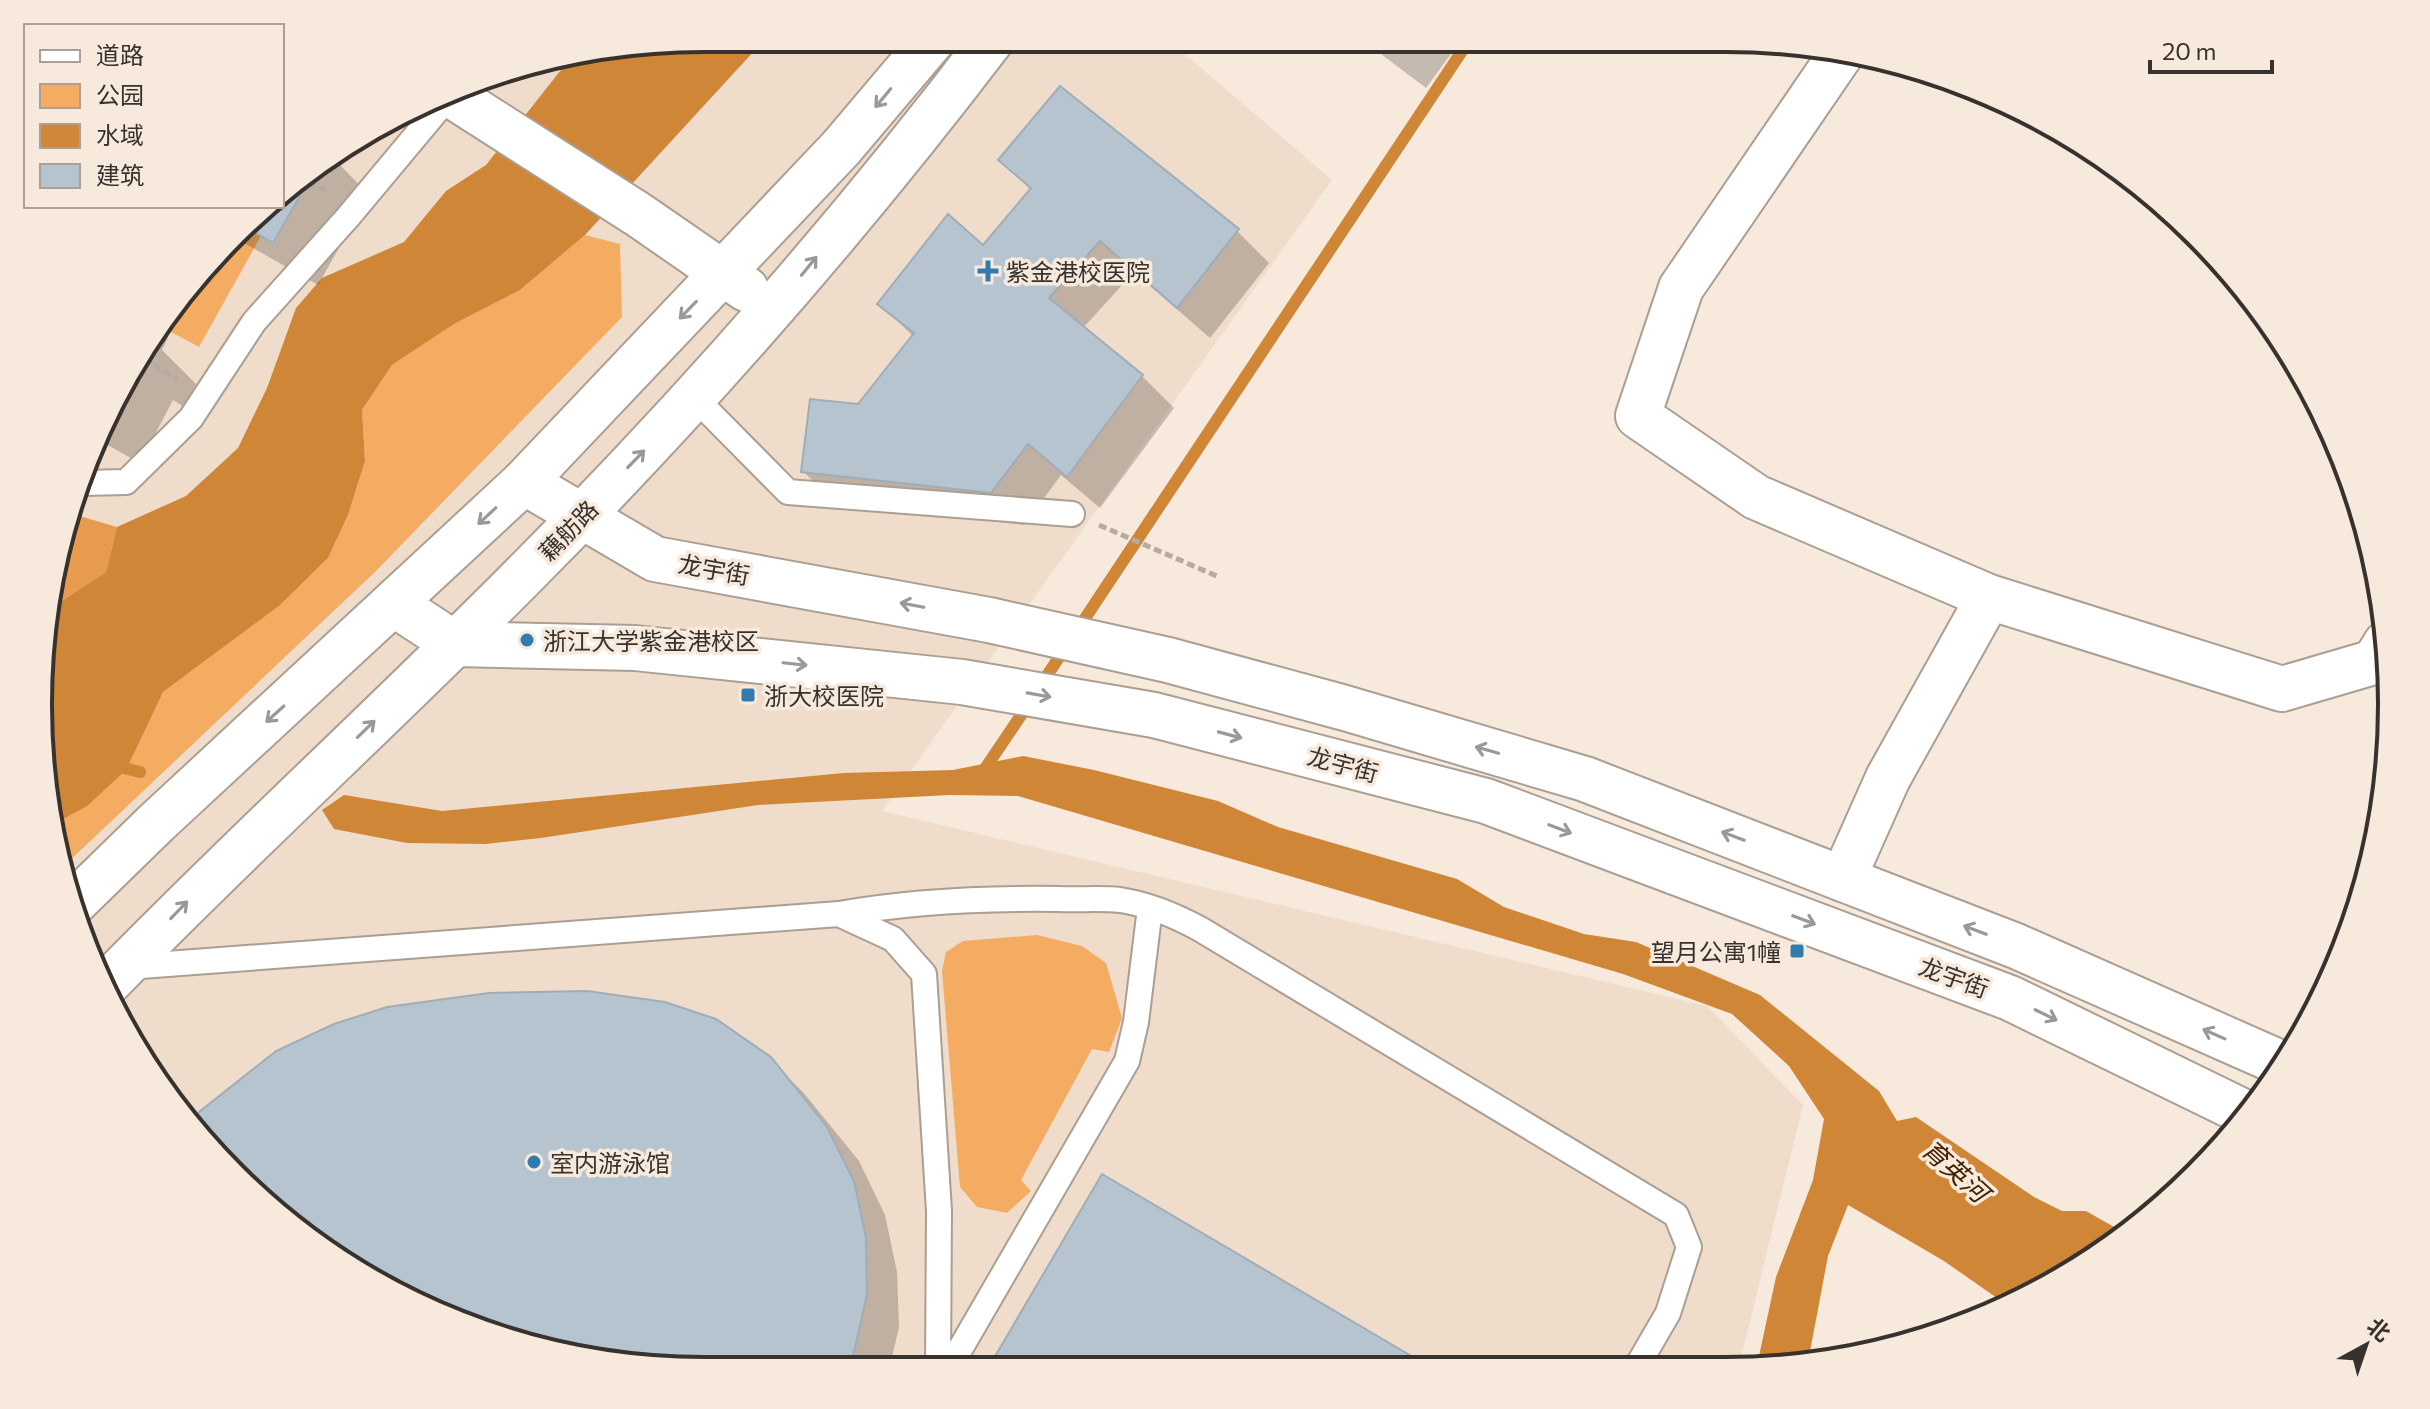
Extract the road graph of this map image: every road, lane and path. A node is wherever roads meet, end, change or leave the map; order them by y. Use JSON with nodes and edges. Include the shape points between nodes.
{"nodes":[{"id":1,"x":922,"y":52,"type":"edge"},
{"id":2,"x":982,"y":52,"type":"edge"},
{"id":3,"x":1835,"y":62,"type":"edge"},
{"id":4,"x":459,"y":101,"type":"edge"},
{"id":5,"x":438,"y":109,"type":"edge"},
{"id":6,"x":724,"y":272,"type":"junction"},
{"id":7,"x":774,"y":309,"type":"junction"},
{"id":8,"x":695,"y":398,"type":"junction"},
{"id":9,"x":524,"y":482,"type":"junction"},
{"id":10,"x":92,"y":483,"type":"edge"},
{"id":11,"x":1072,"y":514,"type":"joint"},
{"id":12,"x":581,"y":515,"type":"junction"},
{"id":13,"x":1219,"y":577,"type":"dead end"},
{"id":14,"x":1989,"y":597,"type":"junction"},
{"id":15,"x":394,"y":604,"type":"junction"},
{"id":16,"x":455,"y":644,"type":"junction"},
{"id":17,"x":2377,"y":658,"type":"edge"},
{"id":18,"x":1843,"y":879,"type":"junction"},
{"id":19,"x":81,"y":896,"type":"edge"},
{"id":20,"x":1150,"y":908,"type":"junction"},
{"id":21,"x":839,"y":914,"type":"junction"},
{"id":22,"x":115,"y":977,"type":"edge"},
{"id":23,"x":2273,"y":1060,"type":"edge"},
{"id":24,"x":2237,"y":1109,"type":"edge"},
{"id":25,"x":938,"y":1357,"type":"edge"},
{"id":26,"x":956,"y":1357,"type":"edge"},
{"id":27,"x":1643,"y":1357,"type":"edge"}],
"edges":[{"from":1,"to":6,"type":"street","one_way":true},
{"from":7,"to":2,"type":"street","name":"藕舫路","one_way":true},
{"from":3,"to":14,"type":"street","via":[[1681,288],[1638,416],[1756,497]]},
{"from":4,"to":6,"type":"street"},
{"from":5,"to":10,"type":"lane","via":[[254,322],[191,418],[126,482]]},
{"from":6,"to":7,"type":"street"},
{"from":6,"to":9,"type":"street","one_way":true},
{"from":7,"to":8,"type":"street","name":"藕舫路"},
{"from":8,"to":11,"type":"lane","via":[[788,492]]},
{"from":12,"to":8,"type":"street","name":"藕舫路","one_way":true},
{"from":9,"to":12,"type":"street","name":"龙宇街"},
{"from":9,"to":15,"type":"street","one_way":true},
{"from":11,"to":13,"type":"path"},
{"from":12,"to":16,"type":"street","name":"藕舫路"},
{"from":18,"to":12,"type":"street","name":"龙宇街","one_way":true,"via":[[1585,779],[1345,708],[1168,660],[989,620],[655,559]]},
{"from":14,"to":17,"type":"street","via":[[2282,689]]},
{"from":14,"to":18,"type":"street","via":[[1888,778]]},
{"from":15,"to":16,"type":"street"},
{"from":15,"to":19,"type":"street","one_way":true},
{"from":22,"to":16,"type":"street","name":"藕舫路","one_way":true,"via":[[203,885]]},
{"from":16,"to":24,"type":"street","name":"龙宇街","one_way":true,"via":[[635,648],[962,682],[1154,715],[1486,801],[2010,998]]},
{"from":23,"to":18,"type":"street","name":"龙宇街","one_way":true,"via":[[2016,946]]},
{"from":20,"to":21,"type":"lane","via":[[1120,900],[1008,898],[893,904]]},
{"from":20,"to":26,"type":"lane","via":[[1127,1061]]},
{"from":20,"to":27,"type":"lane","via":[[1200,929],[1676,1215],[1689,1247],[1668,1313]]},
{"from":21,"to":22,"type":"lane"},
{"from":21,"to":25,"type":"lane","via":[[893,939],[924,974],[939,1211]]}]}
